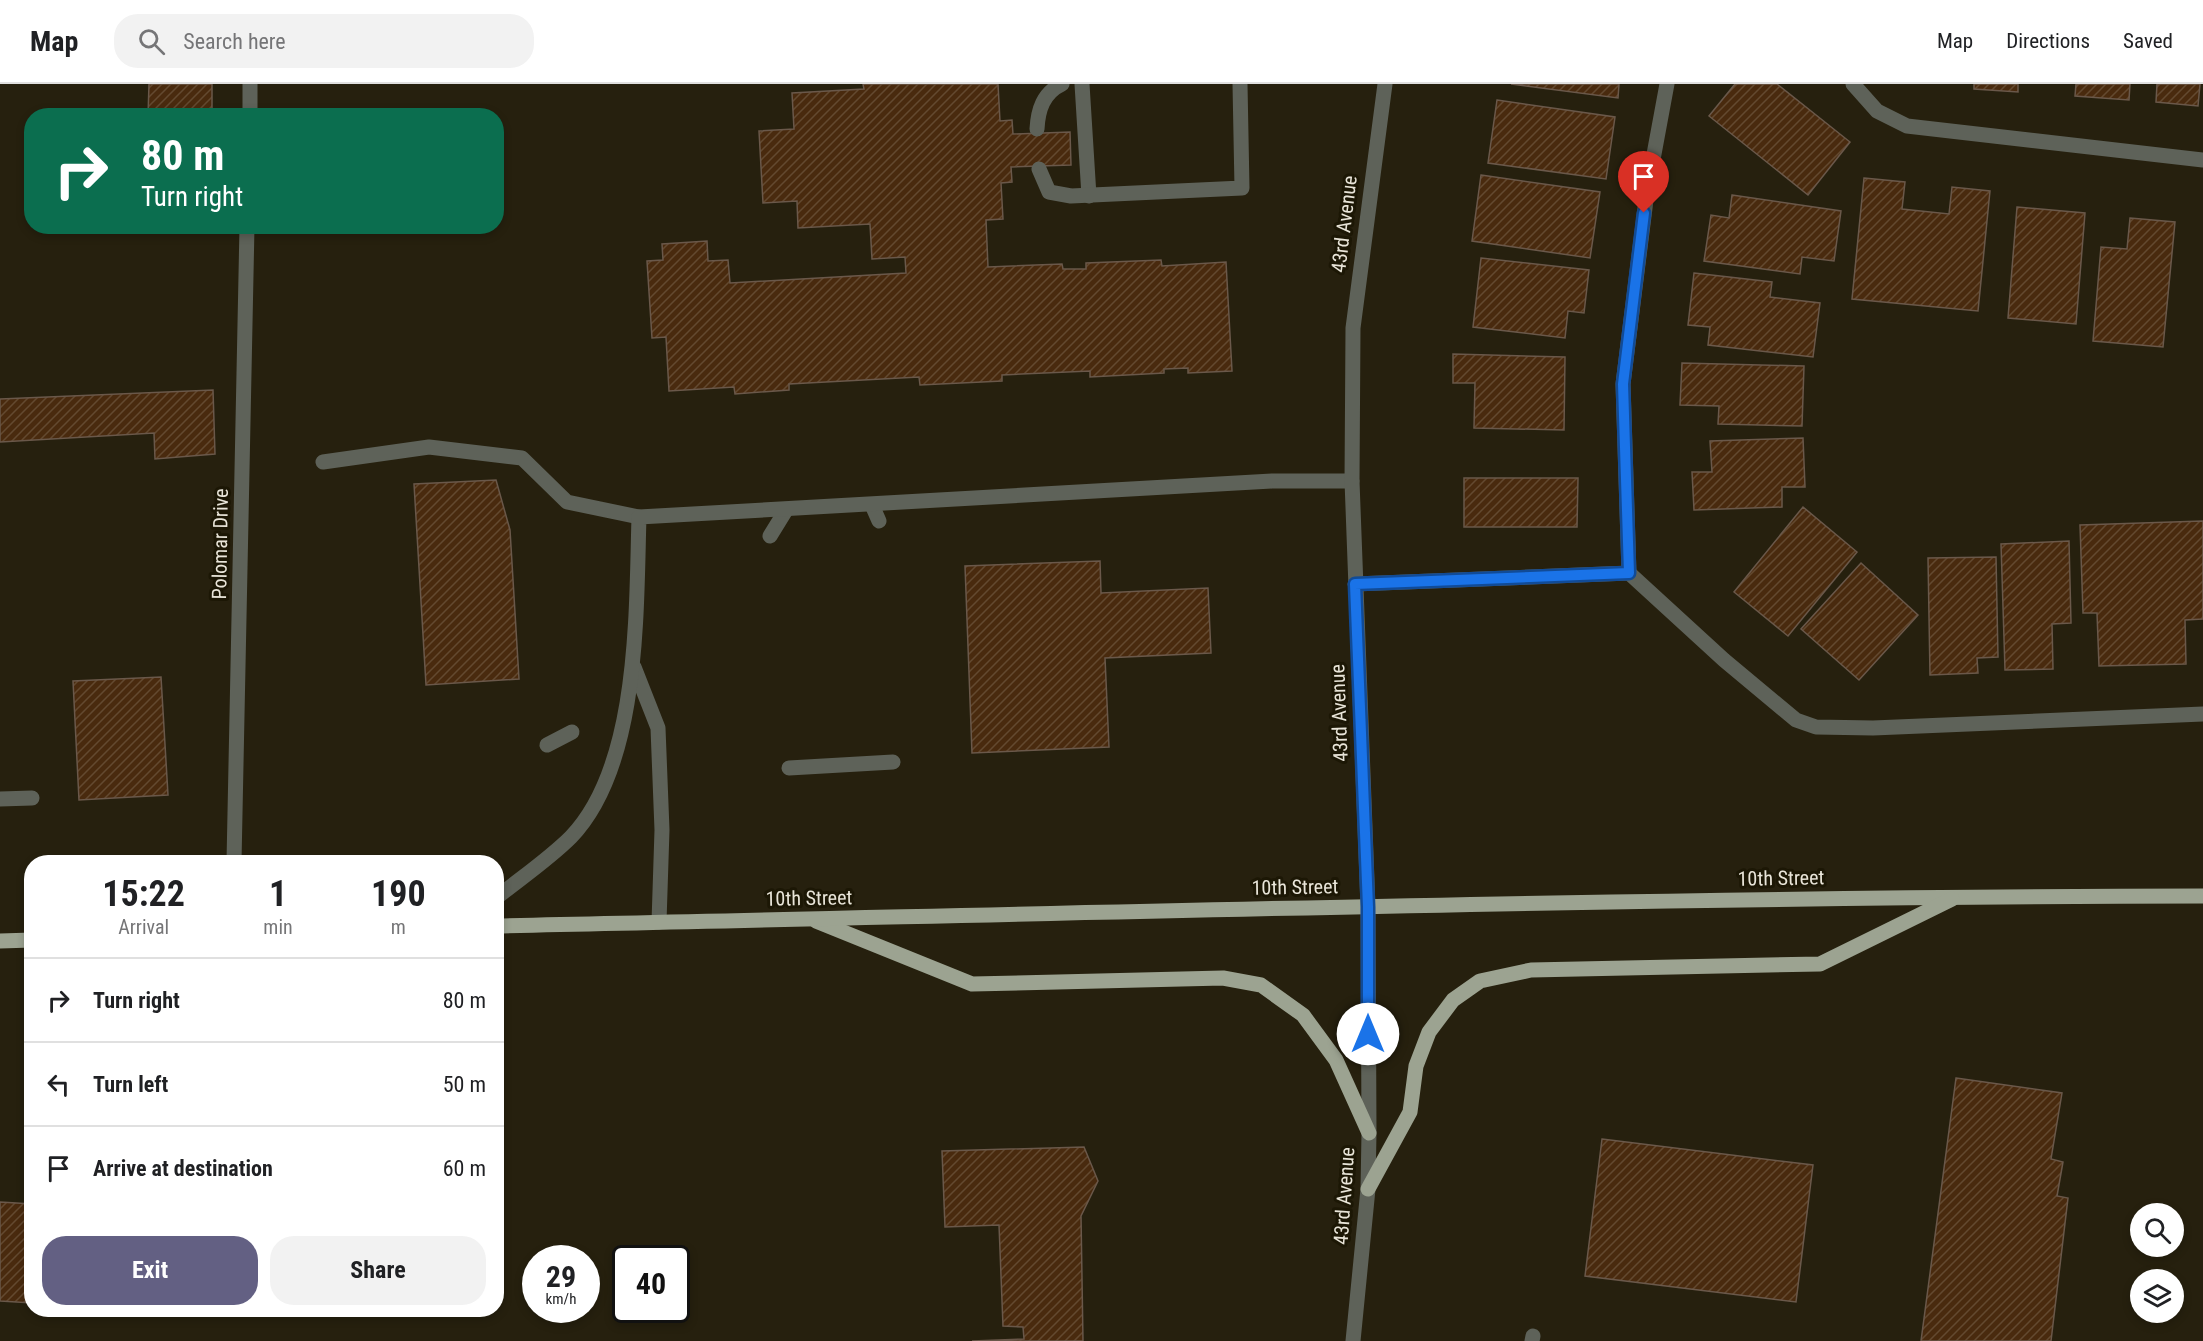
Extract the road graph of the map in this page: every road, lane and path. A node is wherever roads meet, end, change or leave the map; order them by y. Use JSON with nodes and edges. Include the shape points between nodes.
{"nodes":[{"id":1,"x":250,"y":84,"type":"edge"},
{"id":2,"x":1062,"y":84,"type":"edge"},
{"id":3,"x":1082,"y":84,"type":"edge"},
{"id":4,"x":1240,"y":84,"type":"edge"},
{"id":5,"x":1385,"y":84,"type":"edge"},
{"id":6,"x":1667,"y":84,"type":"edge"},
{"id":7,"x":1853,"y":84,"type":"edge"},
{"id":8,"x":250,"y":108,"type":"edge"},
{"id":9,"x":1037,"y":129,"type":"dead end"},
{"id":10,"x":2203,"y":160,"type":"edge"},
{"id":11,"x":1039,"y":169,"type":"dead end"},
{"id":12,"x":1089,"y":196,"type":"junction"},
{"id":13,"x":247,"y":234,"type":"edge"},
{"id":14,"x":322,"y":462,"type":"dead end"},
{"id":15,"x":1352,"y":481,"type":"junction"},
{"id":16,"x":872,"y":505,"type":"junction"},
{"id":17,"x":786,"y":510,"type":"junction"},
{"id":18,"x":639,"y":517,"type":"junction"},
{"id":19,"x":879,"y":521,"type":"dead end"},
{"id":20,"x":770,"y":536,"type":"dead end"},
{"id":21,"x":1629,"y":573,"type":"junction"},
{"id":22,"x":1355,"y":584,"type":"junction"},
{"id":23,"x":634,"y":667,"type":"junction"},
{"id":24,"x":2203,"y":714,"type":"edge"},
{"id":25,"x":572,"y":732,"type":"dead end"},
{"id":26,"x":547,"y":745,"type":"dead end"},
{"id":27,"x":893,"y":762,"type":"dead end"},
{"id":28,"x":789,"y":768,"type":"dead end"},
{"id":29,"x":32,"y":798,"type":"dead end"},
{"id":30,"x":0,"y":799,"type":"edge"},
{"id":31,"x":234,"y":855,"type":"edge"},
{"id":32,"x":504,"y":890,"type":"edge"},
{"id":33,"x":2203,"y":896,"type":"edge"},
{"id":34,"x":1957,"y":897,"type":"junction"},
{"id":35,"x":1368,"y":907,"type":"junction"},
{"id":36,"x":810,"y":919,"type":"junction"},
{"id":37,"x":660,"y":922,"type":"junction"},
{"id":38,"x":504,"y":926,"type":"edge"},
{"id":39,"x":24,"y":940,"type":"edge"},
{"id":40,"x":0,"y":941,"type":"edge"},
{"id":41,"x":1369,"y":1133,"type":"junction"},
{"id":42,"x":1368,"y":1189,"type":"junction"},
{"id":43,"x":1353,"y":1341,"type":"edge"}],
"edges":[{"from":1,"to":8,"type":"street"},
{"from":2,"to":9,"type":"street","via":[[1046,96],[1038,113]]},
{"from":3,"to":12,"type":"street"},
{"from":4,"to":12,"type":"street","via":[[1242,188]]},
{"from":5,"to":15,"type":"street","name":"43rd Avenue","via":[[1353,328]]},
{"from":6,"to":21,"type":"street","via":[[1647,192],[1623,384]]},
{"from":7,"to":10,"type":"street","via":[[1877,111],[1907,126]]},
{"from":11,"to":12,"type":"street","via":[[1049,192]]},
{"from":13,"to":31,"type":"street","name":"Polomar Drive"},
{"from":14,"to":18,"type":"street","via":[[429,447],[522,458],[567,502]]},
{"from":15,"to":16,"type":"street"},
{"from":15,"to":22,"type":"street","name":"43rd Avenue"},
{"from":16,"to":17,"type":"street"},
{"from":16,"to":19,"type":"street"},
{"from":17,"to":18,"type":"street"},
{"from":17,"to":20,"type":"street"},
{"from":18,"to":23,"type":"street"},
{"from":21,"to":22,"type":"street"},
{"from":21,"to":24,"type":"street","via":[[1796,720],[1816,727]]},
{"from":22,"to":35,"type":"street","name":"43rd Avenue"},
{"from":23,"to":32,"type":"street","via":[[614,760],[601,792],[571,836]]},
{"from":23,"to":37,"type":"street","via":[[658,728]]},
{"from":25,"to":26,"type":"street"},
{"from":27,"to":28,"type":"street"},
{"from":29,"to":30,"type":"street"},
{"from":33,"to":34,"type":"main road","name":"10th Street"},
{"from":34,"to":35,"type":"main road","name":"10th Street"},
{"from":34,"to":42,"type":"main road","via":[[1820,964],[1531,970],[1480,981],[1453,1000],[1429,1032],[1416,1066],[1410,1112]]},
{"from":35,"to":36,"type":"main road","name":"10th Street"},
{"from":35,"to":41,"type":"street","name":"43rd Avenue"},
{"from":36,"to":37,"type":"main road","name":"10th Street"},
{"from":36,"to":41,"type":"main road","via":[[972,984],[1224,978],[1261,986],[1309,1023],[1335,1060]]},
{"from":37,"to":38,"type":"main road","name":"10th Street"},
{"from":39,"to":40,"type":"main road"},
{"from":41,"to":42,"type":"street","name":"43rd Avenue"},
{"from":42,"to":43,"type":"street","name":"43rd Avenue"}]}
